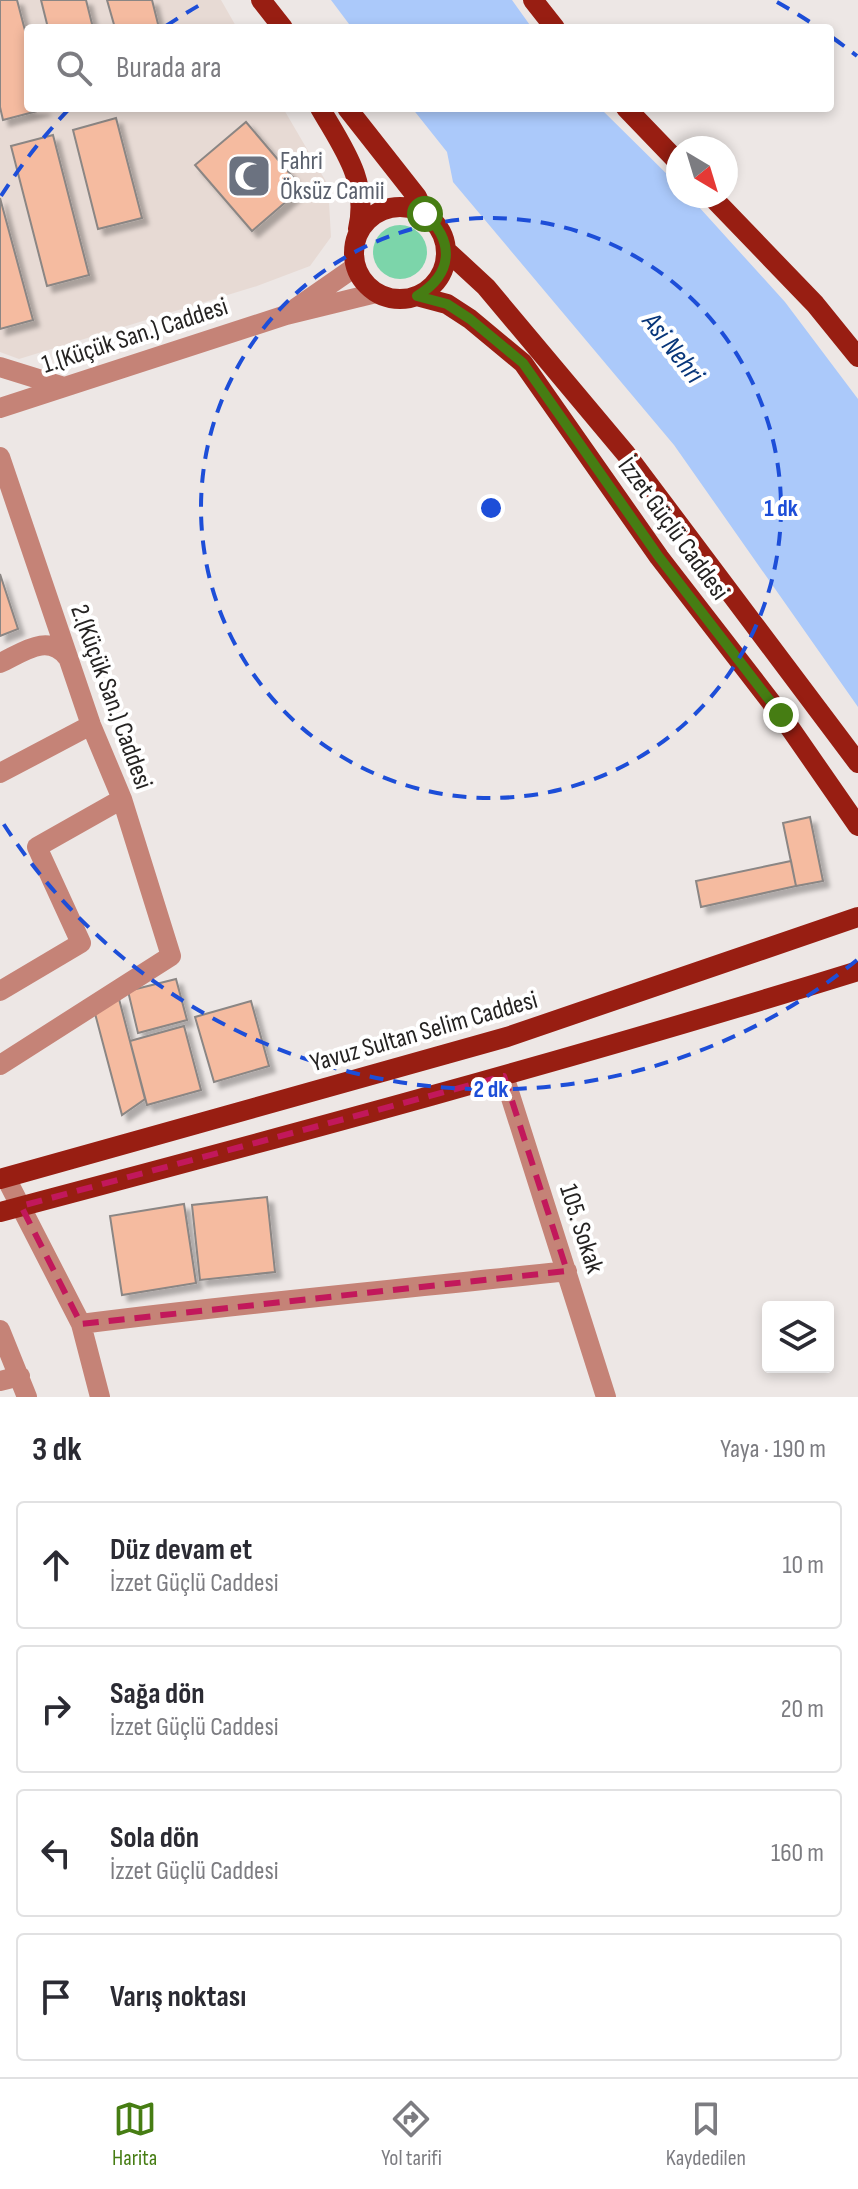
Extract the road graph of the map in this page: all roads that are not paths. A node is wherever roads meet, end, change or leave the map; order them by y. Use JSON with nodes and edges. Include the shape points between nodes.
{"nodes":[{"id":1,"x":260,"y":0,"type":"edge"},
{"id":2,"x":533,"y":0,"type":"edge"},
{"id":3,"x":272,"y":24,"type":"edge"},
{"id":4,"x":280,"y":24,"type":"edge"},
{"id":5,"x":552,"y":24,"type":"edge"},
{"id":6,"x":322,"y":112,"type":"edge"},
{"id":7,"x":350,"y":112,"type":"edge"},
{"id":8,"x":630,"y":112,"type":"edge"},
{"id":9,"x":666,"y":150,"type":"edge"},
{"id":10,"x":723,"y":208,"type":"edge"},
{"id":11,"x":425,"y":214,"type":"junction"},
{"id":12,"x":355,"y":241,"type":"junction"},
{"id":13,"x":447,"y":251,"type":"junction"},
{"id":14,"x":355,"y":267,"type":"junction"},
{"id":15,"x":376,"y":293,"type":"junction"},
{"id":16,"x":417,"y":296,"type":"junction"},
{"id":17,"x":286,"y":315,"type":"junction"},
{"id":18,"x":858,"y":357,"type":"edge"},
{"id":19,"x":0,"y":367,"type":"edge"},
{"id":20,"x":61,"y":386,"type":"junction"},
{"id":21,"x":0,"y":408,"type":"edge"},
{"id":22,"x":0,"y":457,"type":"edge"},
{"id":23,"x":67,"y":657,"type":"junction"},
{"id":24,"x":0,"y":663,"type":"edge"},
{"id":25,"x":91,"y":725,"type":"junction"},
{"id":26,"x":858,"y":763,"type":"edge"},
{"id":27,"x":0,"y":773,"type":"edge"},
{"id":28,"x":122,"y":799,"type":"junction"},
{"id":29,"x":858,"y":826,"type":"edge"},
{"id":30,"x":858,"y":917,"type":"edge"},
{"id":31,"x":858,"y":971,"type":"edge"},
{"id":32,"x":0,"y":991,"type":"edge"},
{"id":33,"x":0,"y":1065,"type":"edge"},
{"id":34,"x":504,"y":1076,"type":"junction"},
{"id":35,"x":2,"y":1175,"type":"edge"},
{"id":36,"x":21,"y":1206,"type":"junction"},
{"id":37,"x":0,"y":1212,"type":"edge"},
{"id":38,"x":567,"y":1271,"type":"junction"},
{"id":39,"x":81,"y":1324,"type":"junction"},
{"id":40,"x":0,"y":1330,"type":"edge"},
{"id":41,"x":10,"y":1379,"type":"edge"},
{"id":42,"x":27,"y":1397,"type":"edge"},
{"id":43,"x":100,"y":1397,"type":"edge"},
{"id":44,"x":606,"y":1397,"type":"edge"}],
"edges":[{"from":1,"to":3,"type":"main road"},
{"from":1,"to":4,"type":"main road"},
{"from":2,"to":5,"type":"main road"},
{"from":6,"to":12,"type":"main road","via":[[354,166],[363,207]]},
{"from":7,"to":11,"type":"main road","name":"İzzet Güçlü Caddesi"},
{"from":8,"to":9,"type":"main road"},
{"from":10,"to":18,"type":"main road"},
{"from":11,"to":12,"type":"main road","via":[[398,206],[383,209],[361,228]]},
{"from":11,"to":13,"type":"main road","name":"İzzet Güçlü Caddesi","via":[[436,224]]},
{"from":12,"to":14,"type":"main road"},
{"from":13,"to":16,"type":"main road","via":[[440,278]]},
{"from":13,"to":26,"type":"main road","name":"İzzet Güçlü Caddesi","via":[[486,287],[626,454]]},
{"from":14,"to":15,"type":"main road"},
{"from":14,"to":17,"type":"street","name":"1.(Küçük San.) Caddesi"},
{"from":15,"to":16,"type":"main road","name":"İzzet Güçlü Caddesi","via":[[389,299]]},
{"from":15,"to":17,"type":"street","name":"1.(Küçük San.) Caddesi"},
{"from":16,"to":29,"type":"main road","name":"İzzet Güçlü Caddesi","via":[[447,304],[523,363]]},
{"from":17,"to":20,"type":"street","name":"1.(Küçük San.) Caddesi"},
{"from":19,"to":20,"type":"street"},
{"from":20,"to":21,"type":"street","name":"1.(Küçük San.) Caddesi"},
{"from":22,"to":23,"type":"street","name":"2.(Küçük San.) Caddesi"},
{"from":23,"to":24,"type":"street","via":[[60,648],[41,643]]},
{"from":23,"to":25,"type":"street","name":"2.(Küçük San.) Caddesi"},
{"from":25,"to":27,"type":"street"},
{"from":25,"to":28,"type":"street","name":"2.(Küçük San.) Caddesi"},
{"from":28,"to":32,"type":"street","via":[[37,847],[81,943]]},
{"from":28,"to":33,"type":"street","name":"2.(Küçük San.) Caddesi","via":[[171,956]]},
{"from":30,"to":35,"type":"main road","name":"Yavuz Sultan Selim Caddesi","via":[[507,1037]]},
{"from":31,"to":34,"type":"main road"},
{"from":34,"to":36,"type":"main road"},
{"from":34,"to":38,"type":"street","name":"105. Sokak"},
{"from":35,"to":36,"type":"street"},
{"from":36,"to":37,"type":"main road"},
{"from":36,"to":39,"type":"street"},
{"from":38,"to":39,"type":"street"},
{"from":38,"to":44,"type":"street","name":"105. Sokak"},
{"from":39,"to":43,"type":"street"},
{"from":40,"to":41,"type":"street"},
{"from":41,"to":42,"type":"street"}]}
